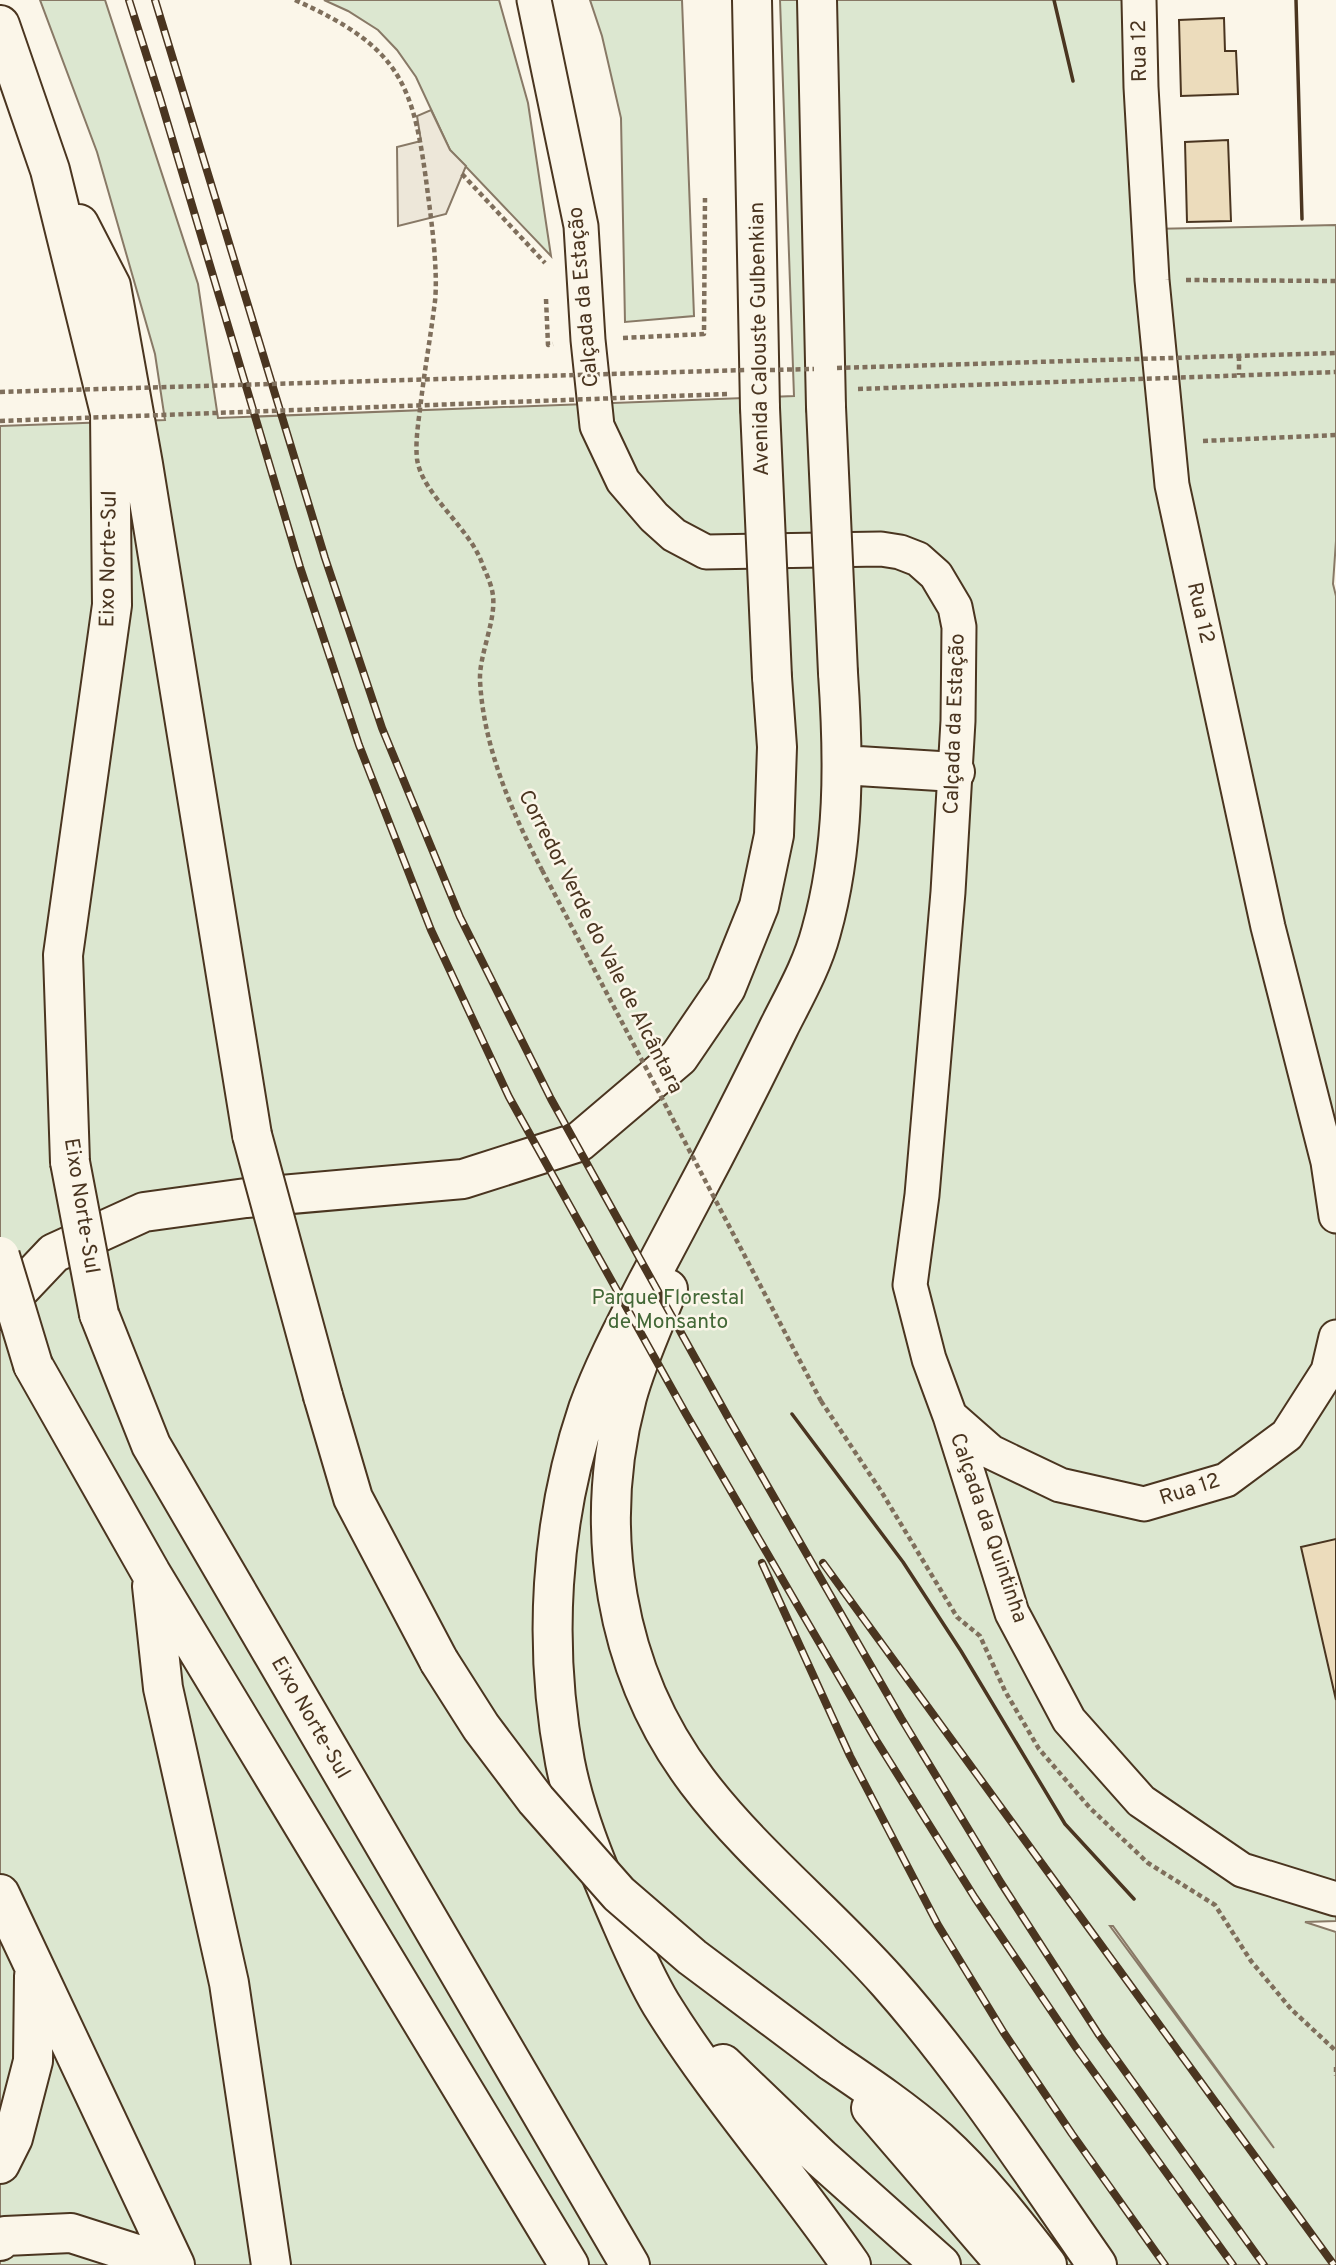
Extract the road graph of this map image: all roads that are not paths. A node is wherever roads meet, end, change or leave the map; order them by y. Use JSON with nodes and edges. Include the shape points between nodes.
{"nodes":[{"id":1,"x":534,"y":0,"type":"edge"},
{"id":2,"x":752,"y":0,"type":"edge"},
{"id":3,"x":817,"y":0,"type":"edge"},
{"id":4,"x":1139,"y":0,"type":"edge"},
{"id":5,"x":0,"y":25,"type":"edge"},
{"id":6,"x":51,"y":170,"type":"junction"},
{"id":7,"x":842,"y":765,"type":"junction"},
{"id":8,"x":955,"y":772,"type":"junction"},
{"id":9,"x":727,"y":1130,"type":"junction"},
{"id":10,"x":1336,"y":1216,"type":"edge"},
{"id":11,"x":0,"y":1256,"type":"edge"},
{"id":12,"x":0,"y":1310,"type":"edge"},
{"id":13,"x":1336,"y":1337,"type":"edge"},
{"id":14,"x":950,"y":1416,"type":"junction"},
{"id":15,"x":151,"y":1573,"type":"junction"},
{"id":16,"x":0,"y":1894,"type":"edge"},
{"id":17,"x":1336,"y":1899,"type":"edge"},
{"id":18,"x":34,"y":1967,"type":"junction"},
{"id":19,"x":659,"y":2000,"type":"junction"},
{"id":20,"x":831,"y":2061,"type":"junction"},
{"id":21,"x":0,"y":2164,"type":"edge"},
{"id":22,"x":0,"y":2241,"type":"edge"},
{"id":23,"x":155,"y":2265,"type":"edge"},
{"id":24,"x":175,"y":2265,"type":"edge"},
{"id":25,"x":271,"y":2265,"type":"edge"},
{"id":26,"x":569,"y":2265,"type":"edge"},
{"id":27,"x":630,"y":2265,"type":"edge"},
{"id":28,"x":851,"y":2265,"type":"edge"},
{"id":29,"x":941,"y":2265,"type":"edge"},
{"id":30,"x":1006,"y":2265,"type":"edge"},
{"id":31,"x":1047,"y":2265,"type":"edge"},
{"id":32,"x":1097,"y":2265,"type":"edge"}],
"edges":[{"from":1,"to":8,"type":"street","name":"Calçada da Estação","via":[[581,226],[597,426],[623,481],[674,535],[706,552],[881,549],[918,559],[936,575],[955,607],[959,627]]},
{"from":2,"to":12,"type":"main road","name":"Avenida Calouste Gulbenkian","bridge":true,"via":[[746,401],[777,747],[774,835],[759,906],[726,988],[679,1057],[579,1142],[463,1179],[144,1212],[54,1252]]},
{"from":3,"to":7,"type":"main road","bridge":true,"via":[[840,398]]},
{"from":4,"to":10,"type":"street","name":"Rua 12","via":[[1152,280],[1172,485],[1268,927],[1328,1162]]},
{"from":5,"to":6,"type":"main road","name":"Eixo Norte-Sul"},
{"from":6,"to":20,"type":"main road","bridge":true,"via":[[111,286],[252,1135],[353,1498],[439,1661],[536,1800],[619,1894],[692,1957]]},
{"from":6,"to":27,"type":"main road","name":"Eixo Norte-Sul","bridge":true,"via":[[110,413],[113,605],[62,955],[70,1162],[99,1314],[151,1446]]},
{"from":7,"to":8,"type":"main road"},
{"from":7,"to":9,"type":"main road","via":[[841,820],[821,935]]},
{"from":8,"to":14,"type":"street","name":"Calçada da Estação","via":[[925,1159],[910,1285]]},
{"from":9,"to":19,"type":"main road","via":[[611,1353],[589,1407],[571,1464],[559,1529],[553,1602],[555,1693],[566,1765],[590,1852]]},
{"from":9,"to":32,"type":"main road","via":[[628,1393],[615,1454],[611,1547],[631,1656],[669,1738],[697,1781],[934,2037]]},
{"from":11,"to":15,"type":"main road","bridge":true,"via":[[33,1364]]},
{"from":13,"to":14,"type":"street","name":"Rua 12","via":[[1328,1371],[1287,1435],[1226,1480],[1144,1504],[1060,1485],[991,1452]]},
{"from":14,"to":17,"type":"street","name":"Calçada da Quintinha","via":[[1012,1613],[1069,1720],[1141,1801],[1242,1870]]},
{"from":15,"to":25,"type":"main road","via":[[163,1688],[229,1983]]},
{"from":15,"to":26,"type":"main road"},
{"from":16,"to":18,"type":"main road"},
{"from":18,"to":21,"type":"main road","via":[[33,2061]]},
{"from":18,"to":24,"type":"main road"},
{"from":19,"to":28,"type":"main road","via":[[696,2058]]},
{"from":19,"to":29,"type":"main road","via":[[821,2158]]},
{"from":20,"to":30,"type":"main road"},
{"from":20,"to":31,"type":"main road","via":[[940,2141]]},
{"from":22,"to":23,"type":"main road","via":[[5,2236],[71,2233],[143,2256]]}]}
